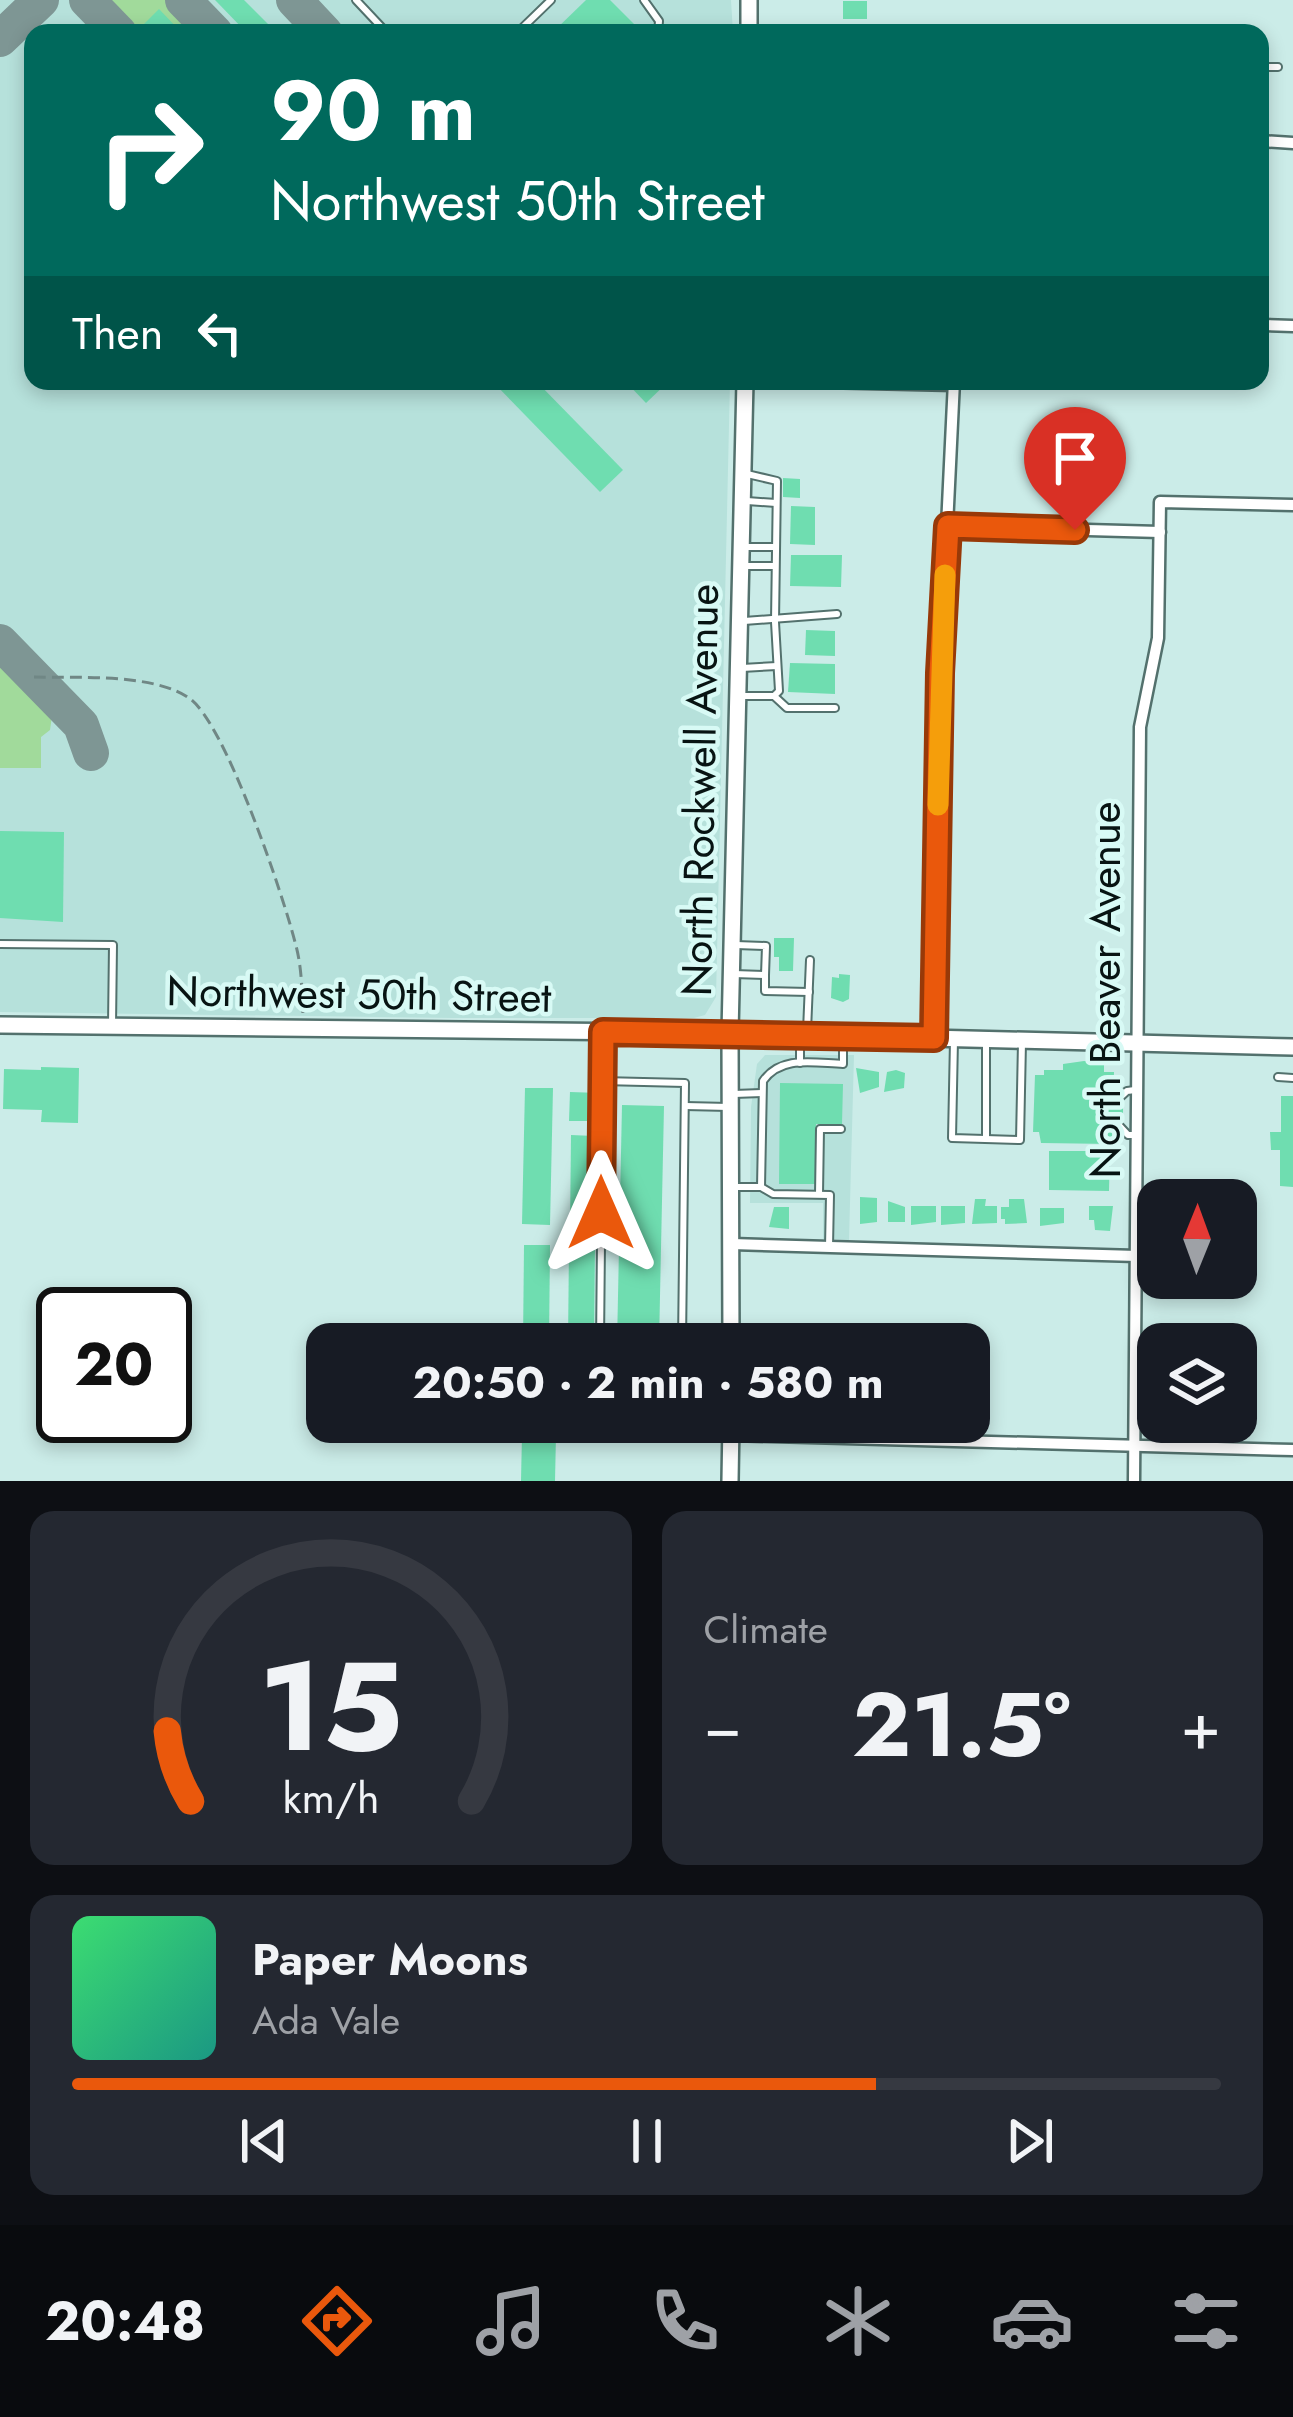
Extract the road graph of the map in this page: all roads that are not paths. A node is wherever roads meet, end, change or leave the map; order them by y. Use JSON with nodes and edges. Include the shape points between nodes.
{"nodes":[{"id":1,"x":356,"y":0,"type":"edge"},
{"id":2,"x":375,"y":0,"type":"edge"},
{"id":3,"x":551,"y":0,"type":"edge"},
{"id":4,"x":365,"y":10,"type":"junction"},
{"id":5,"x":378,"y":24,"type":"edge"},
{"id":6,"x":526,"y":24,"type":"edge"},
{"id":7,"x":1269,"y":67,"type":"edge"},
{"id":8,"x":1278,"y":67,"type":"dead end"},
{"id":9,"x":745,"y":390,"type":"edge"},
{"id":10,"x":954,"y":390,"type":"edge"},
{"id":11,"x":744,"y":473,"type":"junction"},
{"id":12,"x":743,"y":501,"type":"junction"},
{"id":13,"x":776,"y":503,"type":"junction"},
{"id":14,"x":1293,"y":505,"type":"edge"},
{"id":15,"x":948,"y":526,"type":"junction"},
{"id":16,"x":1160,"y":532,"type":"junction"},
{"id":17,"x":742,"y":547,"type":"junction"},
{"id":18,"x":776,"y":548,"type":"junction"},
{"id":19,"x":742,"y":566,"type":"junction"},
{"id":20,"x":776,"y":566,"type":"junction"},
{"id":21,"x":837,"y":614,"type":"dead end"},
{"id":22,"x":740,"y":621,"type":"junction"},
{"id":23,"x":775,"y":622,"type":"junction"},
{"id":24,"x":777,"y":666,"type":"junction"},
{"id":25,"x":739,"y":668,"type":"junction"},
{"id":26,"x":738,"y":695,"type":"junction"},
{"id":27,"x":774,"y":696,"type":"junction"},
{"id":28,"x":835,"y":708,"type":"dead end"},
{"id":29,"x":0,"y":944,"type":"edge"},
{"id":30,"x":732,"y":945,"type":"junction"},
{"id":31,"x":810,"y":960,"type":"dead end"},
{"id":32,"x":732,"y":974,"type":"junction"},
{"id":33,"x":765,"y":975,"type":"junction"},
{"id":34,"x":809,"y":992,"type":"junction"},
{"id":35,"x":0,"y":1025,"type":"edge"},
{"id":36,"x":112,"y":1027,"type":"junction"},
{"id":37,"x":603,"y":1032,"type":"junction"},
{"id":38,"x":730,"y":1033,"type":"junction"},
{"id":39,"x":804,"y":1034,"type":"junction"},
{"id":40,"x":844,"y":1035,"type":"junction"},
{"id":41,"x":934,"y":1038,"type":"junction"},
{"id":42,"x":954,"y":1038,"type":"junction"},
{"id":43,"x":986,"y":1038,"type":"junction"},
{"id":44,"x":1023,"y":1039,"type":"junction"},
{"id":45,"x":1137,"y":1043,"type":"junction"},
{"id":46,"x":1293,"y":1047,"type":"edge"},
{"id":47,"x":800,"y":1063,"type":"junction"},
{"id":48,"x":1278,"y":1077,"type":"dead end"},
{"id":49,"x":1293,"y":1078,"type":"edge"},
{"id":50,"x":602,"y":1081,"type":"junction"},
{"id":51,"x":1138,"y":1090,"type":"junction"},
{"id":52,"x":762,"y":1094,"type":"junction"},
{"id":53,"x":731,"y":1100,"type":"junction"},
{"id":54,"x":1115,"y":1102,"type":"dead end"},
{"id":55,"x":685,"y":1106,"type":"junction"},
{"id":56,"x":1115,"y":1121,"type":"dead end"},
{"id":57,"x":841,"y":1129,"type":"dead end"},
{"id":58,"x":1138,"y":1136,"type":"junction"},
{"id":59,"x":986,"y":1139,"type":"junction"},
{"id":60,"x":1138,"y":1179,"type":"edge"},
{"id":61,"x":732,"y":1186,"type":"junction"},
{"id":62,"x":761,"y":1187,"type":"junction"},
{"id":63,"x":819,"y":1195,"type":"junction"},
{"id":64,"x":732,"y":1244,"type":"junction"},
{"id":65,"x":829,"y":1247,"type":"junction"},
{"id":66,"x":1137,"y":1256,"type":"joint"},
{"id":67,"x":600,"y":1323,"type":"edge"},
{"id":68,"x":682,"y":1323,"type":"edge"},
{"id":69,"x":731,"y":1323,"type":"edge"},
{"id":70,"x":990,"y":1440,"type":"edge"},
{"id":71,"x":731,"y":1443,"type":"edge"},
{"id":72,"x":1134,"y":1447,"type":"junction"},
{"id":73,"x":1293,"y":1450,"type":"edge"},
{"id":74,"x":730,"y":1481,"type":"edge"},
{"id":75,"x":1133,"y":1481,"type":"edge"}],
"edges":[{"from":1,"to":4,"type":"lane"},
{"from":2,"to":4,"type":"lane"},
{"from":3,"to":6,"type":"lane"},
{"from":4,"to":5,"type":"lane"},
{"from":7,"to":8,"type":"lane"},
{"from":9,"to":11,"type":"street","name":"North Rockwell Avenue"},
{"from":10,"to":15,"type":"street"},
{"from":11,"to":12,"type":"street","name":"North Rockwell Avenue"},
{"from":11,"to":13,"type":"lane","via":[[777,481]]},
{"from":12,"to":13,"type":"lane"},
{"from":12,"to":17,"type":"street","name":"North Rockwell Avenue"},
{"from":13,"to":18,"type":"lane"},
{"from":14,"to":16,"type":"street","name":"North Beaver Avenue","via":[[1160,502]]},
{"from":15,"to":16,"type":"street"},
{"from":15,"to":41,"type":"street"},
{"from":16,"to":45,"type":"street","name":"North Beaver Avenue","via":[[1158,638],[1141,727]]},
{"from":17,"to":18,"type":"lane"},
{"from":17,"to":19,"type":"street","name":"North Rockwell Avenue"},
{"from":18,"to":20,"type":"lane"},
{"from":19,"to":20,"type":"lane"},
{"from":19,"to":22,"type":"street","name":"North Rockwell Avenue"},
{"from":20,"to":23,"type":"lane"},
{"from":21,"to":23,"type":"lane"},
{"from":22,"to":23,"type":"lane"},
{"from":22,"to":25,"type":"street","name":"North Rockwell Avenue"},
{"from":23,"to":24,"type":"lane"},
{"from":24,"to":25,"type":"lane"},
{"from":24,"to":27,"type":"lane"},
{"from":25,"to":26,"type":"street","name":"North Rockwell Avenue"},
{"from":26,"to":27,"type":"lane"},
{"from":26,"to":30,"type":"street","name":"North Rockwell Avenue"},
{"from":27,"to":28,"type":"lane","via":[[788,708]]},
{"from":29,"to":36,"type":"lane","via":[[113,944]]},
{"from":30,"to":32,"type":"street","name":"North Rockwell Avenue"},
{"from":30,"to":33,"type":"lane","via":[[766,946]]},
{"from":31,"to":34,"type":"lane"},
{"from":32,"to":33,"type":"lane"},
{"from":32,"to":38,"type":"street","name":"North Rockwell Avenue"},
{"from":33,"to":34,"type":"lane","via":[[765,991]]},
{"from":34,"to":39,"type":"lane"},
{"from":35,"to":36,"type":"street","name":"Northwest 50th Street"},
{"from":36,"to":37,"type":"street","name":"Northwest 50th Street"},
{"from":37,"to":38,"type":"street","name":"Northwest 50th Street"},
{"from":37,"to":50,"type":"lane"},
{"from":38,"to":39,"type":"street","name":"Northwest 50th Street"},
{"from":38,"to":53,"type":"street","name":"North Rockwell Avenue"},
{"from":39,"to":40,"type":"street","name":"Northwest 50th Street"},
{"from":39,"to":47,"type":"lane"},
{"from":40,"to":41,"type":"street","name":"Northwest 50th Street"},
{"from":40,"to":47,"type":"lane","via":[[843,1064]]},
{"from":41,"to":42,"type":"street","name":"Northwest 50th Street"},
{"from":42,"to":43,"type":"street","name":"Northwest 50th Street"},
{"from":42,"to":59,"type":"lane","via":[[952,1138]]},
{"from":43,"to":44,"type":"street","name":"Northwest 50th Street"},
{"from":43,"to":59,"type":"lane"},
{"from":44,"to":45,"type":"street","name":"Northwest 50th Street"},
{"from":44,"to":59,"type":"lane","via":[[1019,1140]]},
{"from":45,"to":46,"type":"street","name":"Northwest 50th Street"},
{"from":45,"to":51,"type":"street","name":"North Beaver Avenue"},
{"from":47,"to":52,"type":"lane","via":[[772,1068]]},
{"from":48,"to":49,"type":"lane"},
{"from":50,"to":55,"type":"lane","via":[[685,1083]]},
{"from":50,"to":67,"type":"lane"},
{"from":51,"to":54,"type":"lane"},
{"from":51,"to":58,"type":"street","name":"North Beaver Avenue"},
{"from":52,"to":53,"type":"lane"},
{"from":52,"to":62,"type":"lane"},
{"from":53,"to":55,"type":"lane"},
{"from":53,"to":61,"type":"street","name":"North Rockwell Avenue"},
{"from":55,"to":68,"type":"lane"},
{"from":56,"to":58,"type":"lane"},
{"from":57,"to":63,"type":"lane","via":[[820,1129]]},
{"from":58,"to":60,"type":"street","name":"North Beaver Avenue"},
{"from":61,"to":62,"type":"lane"},
{"from":61,"to":64,"type":"street","name":"North Rockwell Avenue"},
{"from":62,"to":63,"type":"lane"},
{"from":63,"to":65,"type":"lane","via":[[830,1195]]},
{"from":64,"to":65,"type":"street"},
{"from":64,"to":69,"type":"street","name":"North Rockwell Avenue"},
{"from":65,"to":66,"type":"street"},
{"from":66,"to":72,"type":"street","name":"North Beaver Avenue"},
{"from":70,"to":72,"type":"street"},
{"from":71,"to":74,"type":"street"},
{"from":72,"to":73,"type":"street"},
{"from":72,"to":75,"type":"street","name":"North Beaver Avenue"}]}
